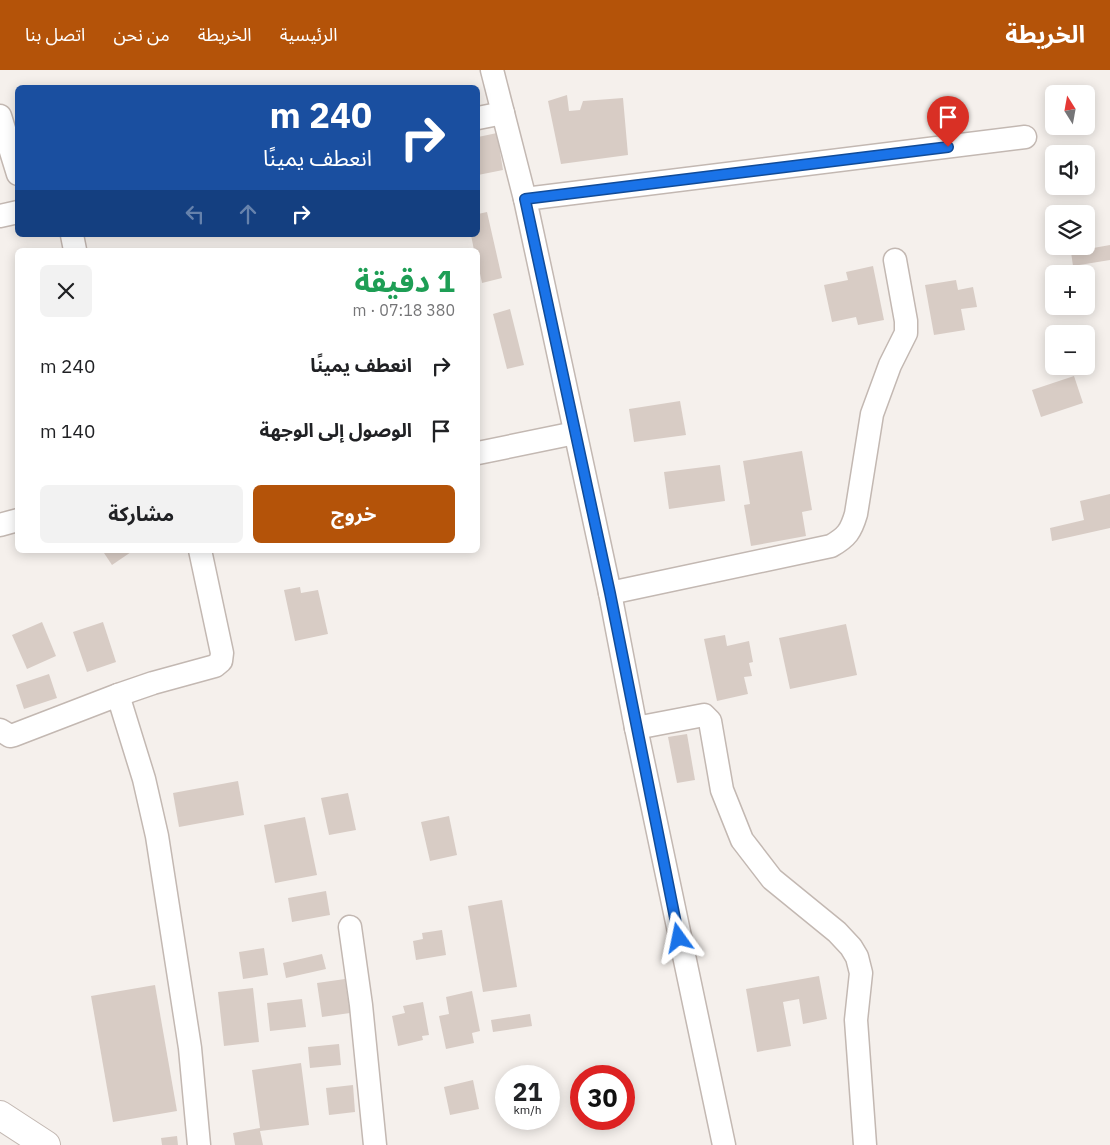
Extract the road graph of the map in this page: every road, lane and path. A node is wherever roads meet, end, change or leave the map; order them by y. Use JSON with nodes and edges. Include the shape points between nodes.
{"nodes":[{"id":1,"x":492,"y":70,"type":"edge"},
{"id":2,"x":503,"y":113,"type":"junction"},
{"id":3,"x":0,"y":116,"type":"edge"},
{"id":4,"x":480,"y":118,"type":"edge"},
{"id":5,"x":1025,"y":137,"type":"dead end"},
{"id":6,"x":15,"y":164,"type":"edge"},
{"id":7,"x":525,"y":199,"type":"junction"},
{"id":8,"x":15,"y":213,"type":"edge"},
{"id":9,"x":0,"y":216,"type":"edge"},
{"id":10,"x":895,"y":260,"type":"dead end"},
{"id":11,"x":575,"y":433,"type":"junction"},
{"id":12,"x":480,"y":453,"type":"edge"},
{"id":13,"x":15,"y":521,"type":"edge"},
{"id":14,"x":0,"y":525,"type":"edge"},
{"id":15,"x":201,"y":553,"type":"edge"},
{"id":16,"x":610,"y":593,"type":"junction"},
{"id":17,"x":118,"y":695,"type":"junction"},
{"id":18,"x":636,"y":728,"type":"junction"},
{"id":19,"x":0,"y":730,"type":"edge"},
{"id":20,"x":350,"y":927,"type":"dead end"},
{"id":21,"x":0,"y":1115,"type":"edge"},
{"id":22,"x":46,"y":1145,"type":"edge"},
{"id":23,"x":199,"y":1145,"type":"edge"},
{"id":24,"x":375,"y":1145,"type":"edge"},
{"id":25,"x":724,"y":1145,"type":"edge"},
{"id":26,"x":865,"y":1145,"type":"edge"}],
"edges":[{"from":1,"to":2,"type":"street"},
{"from":2,"to":4,"type":"street"},
{"from":2,"to":7,"type":"street"},
{"from":3,"to":6,"type":"street"},
{"from":5,"to":7,"type":"street"},
{"from":7,"to":11,"type":"street"},
{"from":8,"to":9,"type":"street"},
{"from":10,"to":16,"type":"street","via":[[906,333],[872,414],[856,514],[852,528],[843,539],[830,546]]},
{"from":11,"to":12,"type":"street"},
{"from":11,"to":16,"type":"street"},
{"from":13,"to":14,"type":"street"},
{"from":15,"to":17,"type":"street","via":[[222,653],[221,662]]},
{"from":16,"to":18,"type":"street"},
{"from":17,"to":19,"type":"street","via":[[14,736]]},
{"from":17,"to":23,"type":"street","via":[[144,779],[157,836],[188,1032]]},
{"from":18,"to":25,"type":"street"},
{"from":18,"to":26,"type":"street","via":[[704,716],[710,721],[722,790],[742,840],[772,879],[837,932],[858,957],[861,973],[856,1020]]},
{"from":20,"to":24,"type":"street"},
{"from":21,"to":22,"type":"street"}]}
